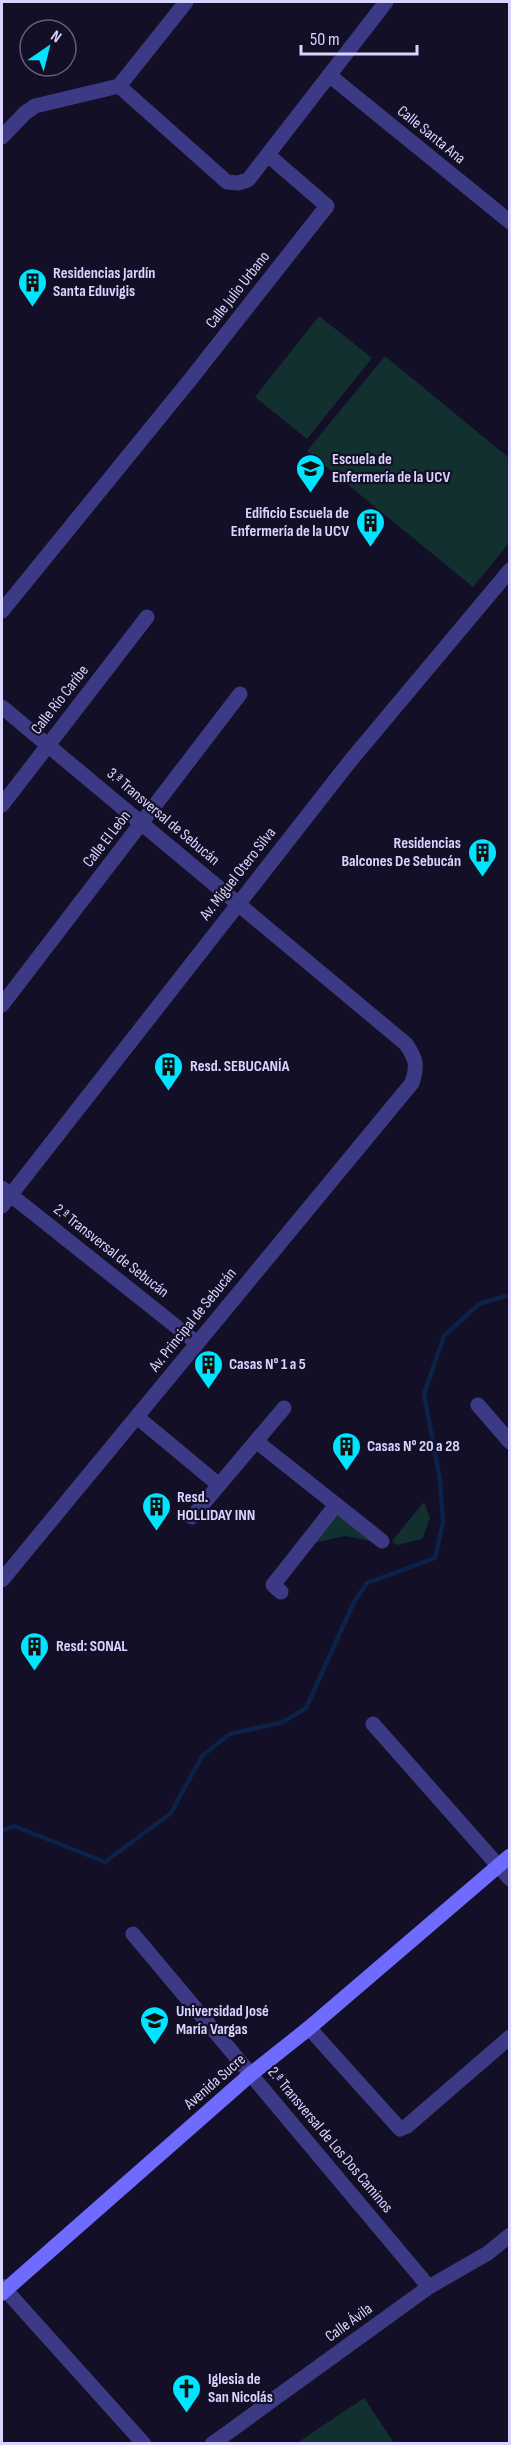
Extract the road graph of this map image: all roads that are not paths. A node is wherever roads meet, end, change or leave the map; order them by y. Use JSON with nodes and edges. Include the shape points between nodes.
{"nodes":[{"id":1,"x":186,"y":2,"type":"edge"},
{"id":2,"x":386,"y":2,"type":"edge"},
{"id":3,"x":329,"y":75,"type":"junction"},
{"id":4,"x":119,"y":86,"type":"junction"},
{"id":5,"x":2,"y":137,"type":"edge"},
{"id":6,"x":268,"y":155,"type":"junction"},
{"id":7,"x":510,"y":222,"type":"edge"},
{"id":8,"x":510,"y":570,"type":"edge"},
{"id":9,"x":2,"y":611,"type":"edge"},
{"id":10,"x":147,"y":618,"type":"dead end"},
{"id":11,"x":240,"y":694,"type":"dead end"},
{"id":12,"x":2,"y":707,"type":"edge"},
{"id":13,"x":48,"y":746,"type":"junction"},
{"id":14,"x":2,"y":805,"type":"edge"},
{"id":15,"x":142,"y":823,"type":"junction"},
{"id":16,"x":238,"y":902,"type":"junction"},
{"id":17,"x":2,"y":1005,"type":"edge"},
{"id":18,"x":412,"y":1083,"type":"joint"},
{"id":19,"x":5,"y":1196,"type":"edge"},
{"id":20,"x":197,"y":1343,"type":"junction"},
{"id":21,"x":478,"y":1405,"type":"dead end"},
{"id":22,"x":284,"y":1408,"type":"dead end"},
{"id":23,"x":137,"y":1417,"type":"junction"},
{"id":24,"x":256,"y":1441,"type":"junction"},
{"id":25,"x":510,"y":1442,"type":"edge"},
{"id":26,"x":219,"y":1485,"type":"junction"},
{"id":27,"x":336,"y":1505,"type":"junction"},
{"id":28,"x":192,"y":1517,"type":"dead end"},
{"id":29,"x":382,"y":1541,"type":"dead end"},
{"id":30,"x":2,"y":1580,"type":"edge"},
{"id":31,"x":281,"y":1592,"type":"dead end"},
{"id":32,"x":373,"y":1724,"type":"dead end"},
{"id":33,"x":504,"y":1861,"type":"edge"},
{"id":34,"x":510,"y":1879,"type":"edge"},
{"id":35,"x":133,"y":1934,"type":"dead end"},
{"id":36,"x":309,"y":2028,"type":"junction"},
{"id":37,"x":510,"y":2037,"type":"edge"},
{"id":38,"x":251,"y":2074,"type":"junction"},
{"id":39,"x":510,"y":2235,"type":"edge"},
{"id":40,"x":429,"y":2287,"type":"junction"},
{"id":41,"x":3,"y":2290,"type":"edge"},
{"id":42,"x":144,"y":2444,"type":"edge"},
{"id":43,"x":212,"y":2444,"type":"edge"}],
"edges":[{"from":1,"to":4,"type":"street"},
{"from":2,"to":3,"type":"street"},
{"from":3,"to":6,"type":"street"},
{"from":3,"to":7,"type":"street","name":"Calle Santa Ana"},
{"from":4,"to":5,"type":"street","via":[[35,106]]},
{"from":4,"to":6,"type":"street","via":[[227,182],[248,180]]},
{"from":6,"to":9,"type":"street","name":"Calle Julio Urbano","via":[[327,206]]},
{"from":8,"to":16,"type":"street","name":"Av. Miguel Otero Silva"},
{"from":10,"to":13,"type":"street","name":"Calle Río Caribe"},
{"from":11,"to":15,"type":"street","name":"Calle El Leòn"},
{"from":12,"to":13,"type":"street","name":"3.ª Transversal de Sebucán"},
{"from":13,"to":14,"type":"street","name":"Calle Río Caribe"},
{"from":13,"to":15,"type":"street","name":"3.ª Transversal de Sebucán"},
{"from":15,"to":16,"type":"street","name":"3.ª Transversal de Sebucán"},
{"from":15,"to":17,"type":"street","name":"Calle El Leòn"},
{"from":16,"to":18,"type":"street","name":"3.ª Transversal de Sebucán","via":[[406,1044],[415,1057]]},
{"from":16,"to":19,"type":"street","name":"Av. Miguel Otero Silva"},
{"from":18,"to":20,"type":"street","name":"Av. Principal de Sebucán"},
{"from":19,"to":20,"type":"street","name":"2.ª Transversal de Sebucán"},
{"from":20,"to":23,"type":"street","name":"Av. Principal de Sebucán"},
{"from":21,"to":25,"type":"street"},
{"from":22,"to":24,"type":"street"},
{"from":23,"to":26,"type":"street"},
{"from":23,"to":30,"type":"street","name":"Av. Principal de Sebucán"},
{"from":24,"to":26,"type":"street"},
{"from":24,"to":27,"type":"street"},
{"from":26,"to":28,"type":"street"},
{"from":27,"to":29,"type":"street"},
{"from":27,"to":31,"type":"street","via":[[273,1585]]},
{"from":32,"to":33,"type":"street"},
{"from":33,"to":34,"type":"street"},
{"from":33,"to":36,"type":"main road","name":"Avenida Sucre"},
{"from":35,"to":38,"type":"street","name":"2.ª Transversal de Los Dos Caminos"},
{"from":36,"to":37,"type":"street","via":[[400,2129]]},
{"from":36,"to":38,"type":"main road","name":"Avenida Sucre"},
{"from":38,"to":40,"type":"street","name":"2.ª Transversal de Los Dos Caminos"},
{"from":38,"to":41,"type":"main road","name":"Avenida Sucre"},
{"from":39,"to":40,"type":"street","name":"Calle Ávila","via":[[488,2253]]},
{"from":40,"to":43,"type":"street","name":"Calle Ávila"},
{"from":41,"to":42,"type":"street"}]}
